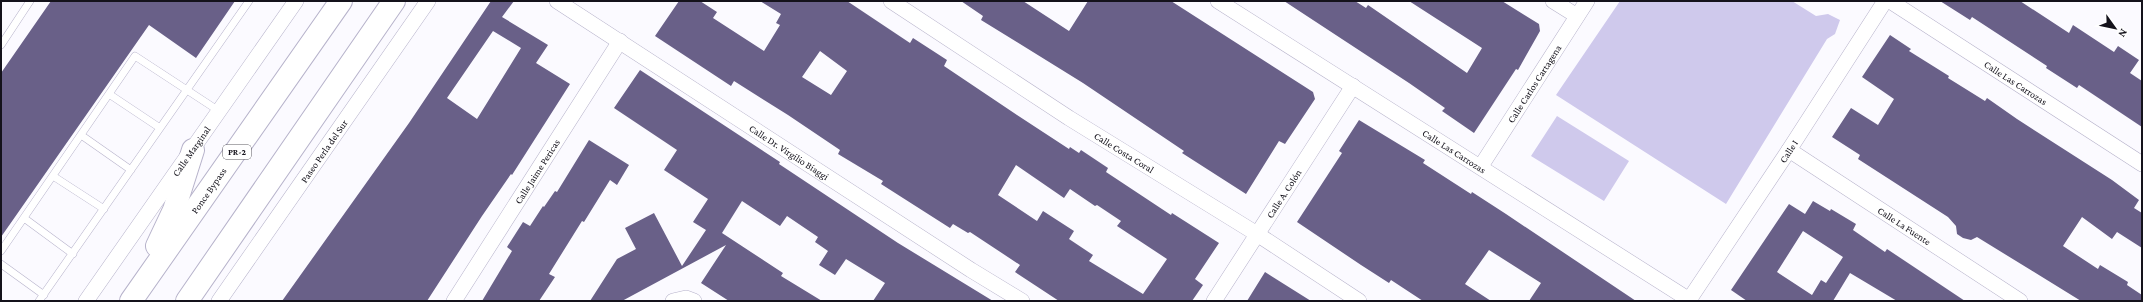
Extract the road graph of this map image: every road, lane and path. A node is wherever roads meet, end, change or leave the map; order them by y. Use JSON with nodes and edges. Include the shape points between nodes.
{"nodes":[{"id":1,"x":30,"y":1,"type":"edge"},
{"id":2,"x":249,"y":1,"type":"edge"},
{"id":3,"x":296,"y":1,"type":"edge"},
{"id":4,"x":341,"y":1,"type":"edge"},
{"id":5,"x":394,"y":1,"type":"edge"},
{"id":6,"x":428,"y":1,"type":"edge"},
{"id":7,"x":557,"y":1,"type":"edge"},
{"id":8,"x":891,"y":1,"type":"edge"},
{"id":9,"x":1218,"y":1,"type":"edge"},
{"id":10,"x":1553,"y":1,"type":"edge"},
{"id":11,"x":1587,"y":1,"type":"edge"},
{"id":12,"x":1885,"y":1,"type":"edge"},
{"id":13,"x":1890,"y":1,"type":"edge"},
{"id":14,"x":1577,"y":16,"type":"junction"},
{"id":15,"x":620,"y":41,"type":"junction"},
{"id":16,"x":1,"y":44,"type":"edge"},
{"id":17,"x":1353,"y":86,"type":"junction"},
{"id":18,"x":187,"y":90,"type":"junction"},
{"id":19,"x":109,"y":94,"type":"junction"},
{"id":20,"x":220,"y":112,"type":"junction"},
{"id":21,"x":160,"y":128,"type":"junction"},
{"id":22,"x":81,"y":135,"type":"junction"},
{"id":23,"x":193,"y":150,"type":"junction"},
{"id":24,"x":1789,"y":150,"type":"junction"},
{"id":25,"x":2142,"y":164,"type":"edge"},
{"id":26,"x":1481,"y":166,"type":"junction"},
{"id":27,"x":131,"y":170,"type":"junction"},
{"id":28,"x":53,"y":176,"type":"junction"},
{"id":29,"x":104,"y":209,"type":"junction"},
{"id":30,"x":24,"y":218,"type":"junction"},
{"id":31,"x":1257,"y":234,"type":"junction"},
{"id":32,"x":1,"y":251,"type":"edge"},
{"id":33,"x":73,"y":254,"type":"junction"},
{"id":34,"x":1,"y":264,"type":"edge"},
{"id":35,"x":41,"y":298,"type":"edge"},
{"id":36,"x":132,"y":300,"type":"edge"},
{"id":37,"x":1690,"y":300,"type":"edge"},
{"id":38,"x":86,"y":301,"type":"edge"},
{"id":39,"x":187,"y":301,"type":"edge"},
{"id":40,"x":219,"y":301,"type":"edge"},
{"id":41,"x":454,"y":301,"type":"edge"},
{"id":42,"x":673,"y":301,"type":"edge"},
{"id":43,"x":694,"y":301,"type":"edge"},
{"id":44,"x":1022,"y":301,"type":"edge"},
{"id":45,"x":1214,"y":301,"type":"edge"},
{"id":46,"x":1359,"y":301,"type":"edge"},
{"id":47,"x":2020,"y":301,"type":"edge"}],
"edges":[{"from":1,"to":16,"type":"lane"},
{"from":2,"to":18,"type":"lane"},
{"from":3,"to":20,"type":"street","name":"Calle Marginal"},
{"from":4,"to":36,"type":"highway","name":"Ponce Bypass","number":"PR-2"},
{"from":5,"to":39,"type":"highway"},
{"from":6,"to":40,"type":"street","name":"Paseo Perla del Sur"},
{"from":7,"to":15,"type":"street","name":"Calle Dr. Virgilio Biaggi"},
{"from":8,"to":31,"type":"street","name":"Calle Costa Coral","via":[[1069,118]]},
{"from":9,"to":17,"type":"street","name":"Calle Las Carrozas"},
{"from":10,"to":14,"type":"street"},
{"from":11,"to":14,"type":"street","name":"Calle Carlos Cartagena"},
{"from":12,"to":24,"type":"street","name":"Calle I"},
{"from":13,"to":25,"type":"street","name":"Calle Las Carrozas"},
{"from":14,"to":26,"type":"street","name":"Calle Carlos Cartagena"},
{"from":15,"to":41,"type":"street","name":"Calle Jaime Pericas"},
{"from":15,"to":44,"type":"street","name":"Calle Dr. Virgilio Biaggi"},
{"from":17,"to":26,"type":"street","name":"Calle Las Carrozas"},
{"from":17,"to":31,"type":"street","name":"Calle A. Colón"},
{"from":18,"to":19,"type":"lane","via":[[135,56]]},
{"from":18,"to":20,"type":"lane"},
{"from":18,"to":21,"type":"lane"},
{"from":19,"to":21,"type":"lane"},
{"from":19,"to":22,"type":"lane"},
{"from":20,"to":23,"type":"street","name":"Calle Marginal"},
{"from":21,"to":27,"type":"lane"},
{"from":22,"to":27,"type":"lane"},
{"from":22,"to":28,"type":"lane"},
{"from":23,"to":36,"type":"highway","via":[[174,210]]},
{"from":23,"to":38,"type":"street","name":"Calle Marginal"},
{"from":24,"to":37,"type":"street","name":"Calle I"},
{"from":24,"to":47,"type":"street","name":"Calle La Fuente"},
{"from":26,"to":37,"type":"street","name":"Calle Las Carrozas"},
{"from":27,"to":29,"type":"lane"},
{"from":28,"to":29,"type":"lane"},
{"from":28,"to":30,"type":"lane"},
{"from":29,"to":33,"type":"lane"},
{"from":30,"to":32,"type":"lane"},
{"from":30,"to":33,"type":"lane"},
{"from":31,"to":45,"type":"street","name":"Calle A. Colón"},
{"from":31,"to":46,"type":"street","name":"Calle Costa Coral"},
{"from":33,"to":35,"type":"lane"},
{"from":34,"to":35,"type":"lane"},
{"from":42,"to":43,"type":"street","via":[[686,298]]}]}
